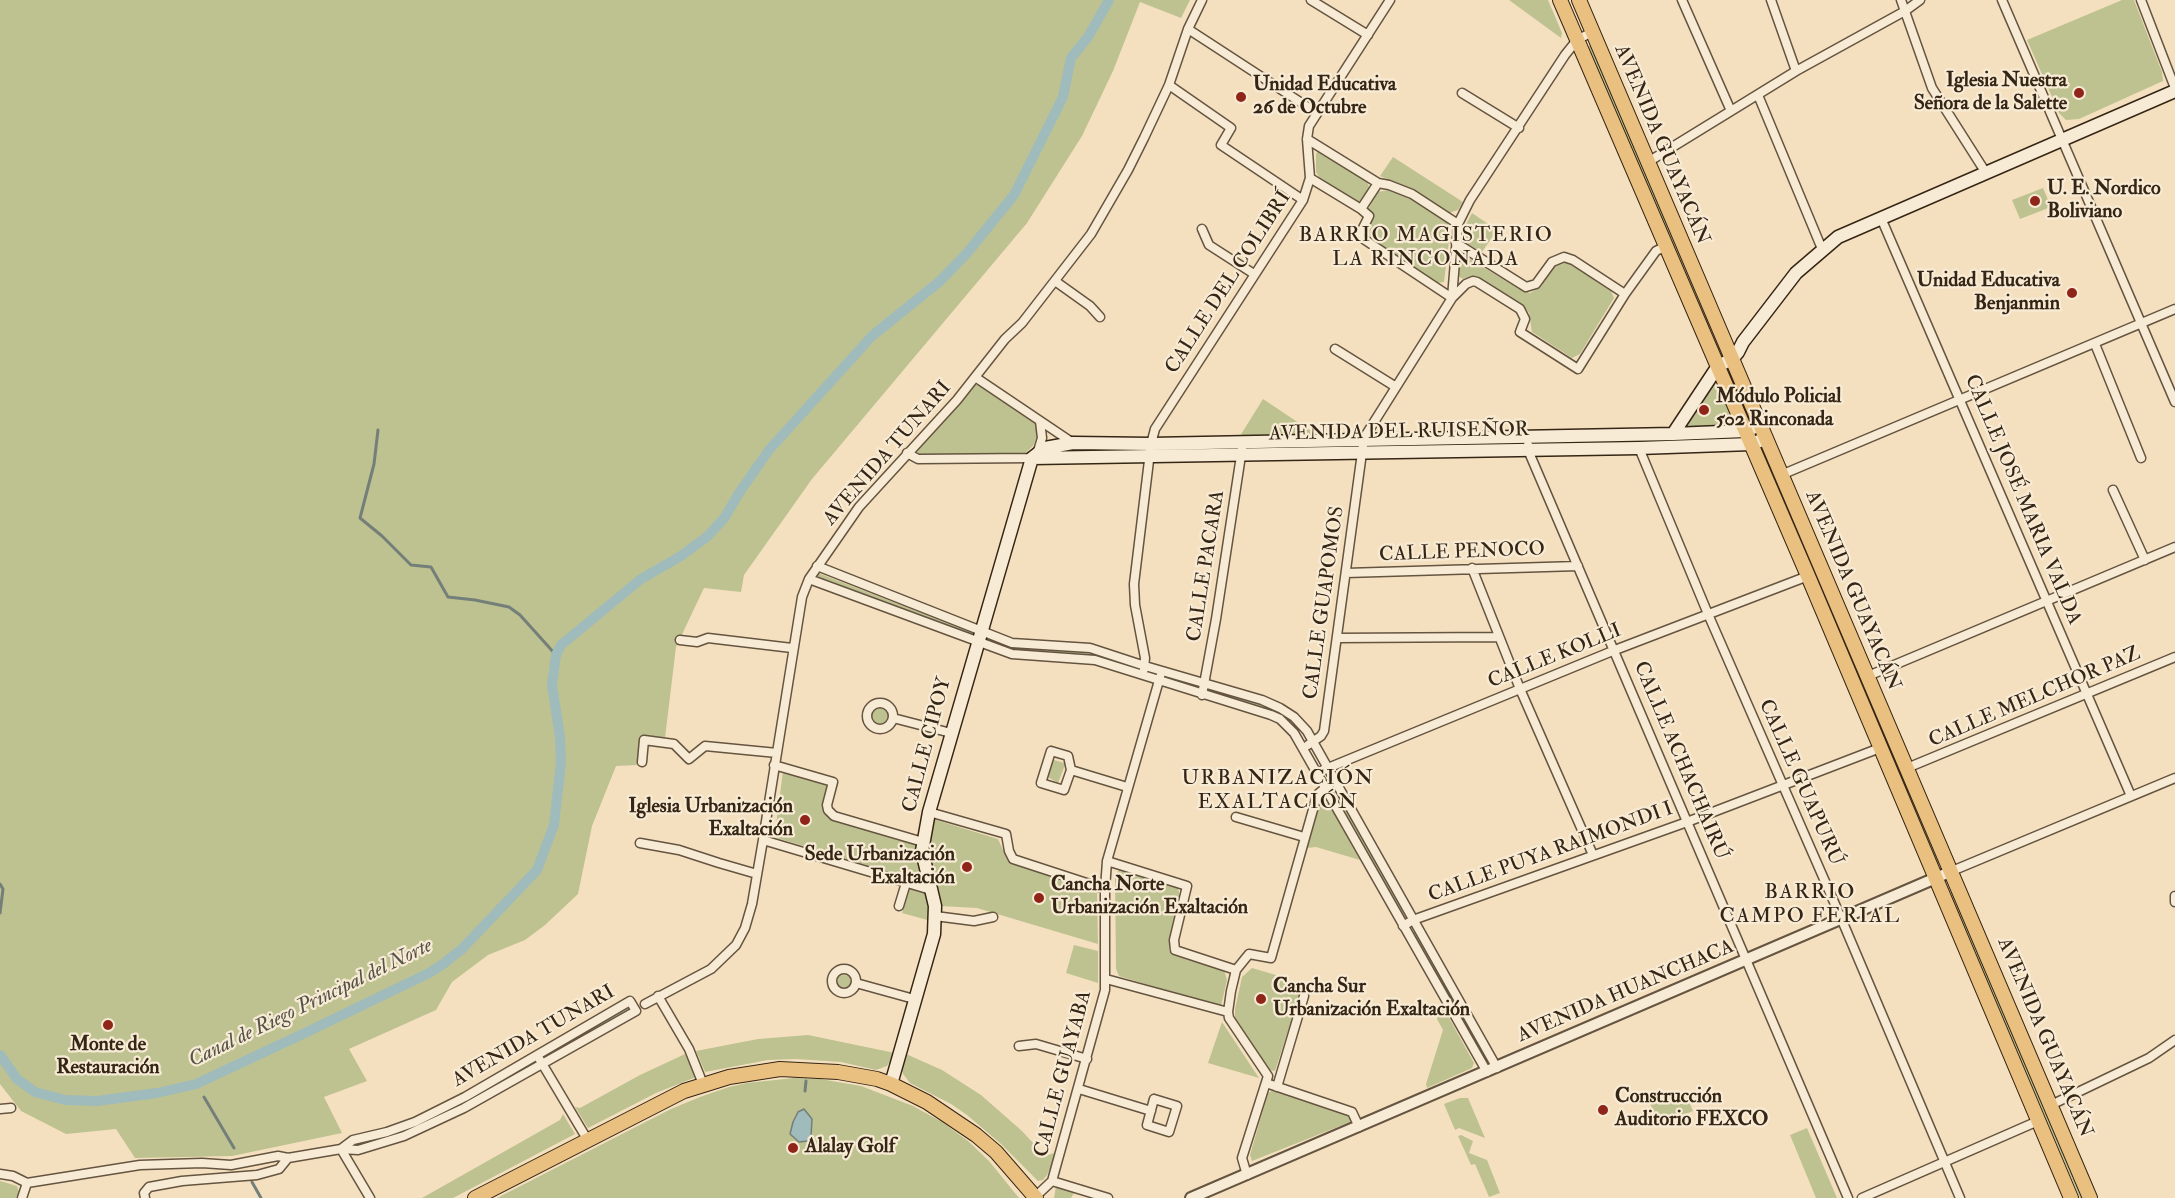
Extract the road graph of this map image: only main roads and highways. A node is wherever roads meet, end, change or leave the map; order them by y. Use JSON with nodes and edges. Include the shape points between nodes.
{"nodes":[{"id":1,"x":1560,"y":0,"type":"edge"},
{"id":2,"x":1579,"y":0,"type":"edge"},
{"id":3,"x":2175,"y":89,"type":"edge"},
{"id":4,"x":1732,"y":359,"type":"junction"},
{"id":5,"x":1718,"y":366,"type":"junction"},
{"id":6,"x":1760,"y":425,"type":"junction"},
{"id":7,"x":1745,"y":431,"type":"junction"},
{"id":8,"x":1673,"y":434,"type":"junction"},
{"id":9,"x":1765,"y":439,"type":"junction"},
{"id":10,"x":1751,"y":444,"type":"junction"},
{"id":11,"x":1151,"y":450,"type":"junction"},
{"id":12,"x":1032,"y":458,"type":"junction"},
{"id":13,"x":891,"y":1084,"type":"junction"},
{"id":14,"x":475,"y":1198,"type":"edge"},
{"id":15,"x":1036,"y":1198,"type":"edge"},
{"id":16,"x":2071,"y":1198,"type":"edge"},
{"id":17,"x":2090,"y":1198,"type":"edge"}],
"edges":[{"from":1,"to":5,"type":"main road","name":"AVENIDA GUAYACÁN"},
{"from":2,"to":4,"type":"main road","name":"AVENIDA GUAYACÁN"},
{"from":3,"to":4,"type":"main road","via":[[1838,237],[1796,273]]},
{"from":4,"to":5,"type":"main road"},
{"from":4,"to":6,"type":"main road","name":"AVENIDA GUAYACÁN"},
{"from":5,"to":7,"type":"main road","name":"AVENIDA GUAYACÁN"},
{"from":5,"to":8,"type":"main road"},
{"from":6,"to":7,"type":"main road","name":"AVENIDA DEL RUISEÑOR"},
{"from":6,"to":9,"type":"main road","name":"AVENIDA GUAYACÁN"},
{"from":7,"to":8,"type":"main road","name":"AVENIDA DEL RUISEÑOR"},
{"from":7,"to":10,"type":"main road","name":"AVENIDA GUAYACÁN"},
{"from":8,"to":11,"type":"main road","name":"AVENIDA DEL RUISEÑOR","via":[[1244,441]]},
{"from":9,"to":10,"type":"main road","name":"AVENIDA DEL RUISEÑOR"},
{"from":9,"to":17,"type":"main road","name":"AVENIDA GUAYACÁN"},
{"from":10,"to":11,"type":"main road","name":"AVENIDA DEL RUISEÑOR","via":[[1241,455]]},
{"from":10,"to":16,"type":"main road","name":"AVENIDA GUAYACÁN"},
{"from":11,"to":12,"type":"main road","name":"AVENIDA DEL RUISEÑOR"},
{"from":11,"to":12,"type":"main road","name":"AVENIDA DEL RUISEÑOR","via":[[1073,442],[1045,448]]},
{"from":12,"to":13,"type":"main road","name":"CALLE CIPOY","via":[[929,812],[923,857],[935,916],[934,934]]},
{"from":13,"to":14,"type":"main road","via":[[838,1072],[780,1069],[754,1071],[703,1084],[664,1100]]},
{"from":13,"to":15,"type":"main road","via":[[927,1102],[976,1135]]}]}
